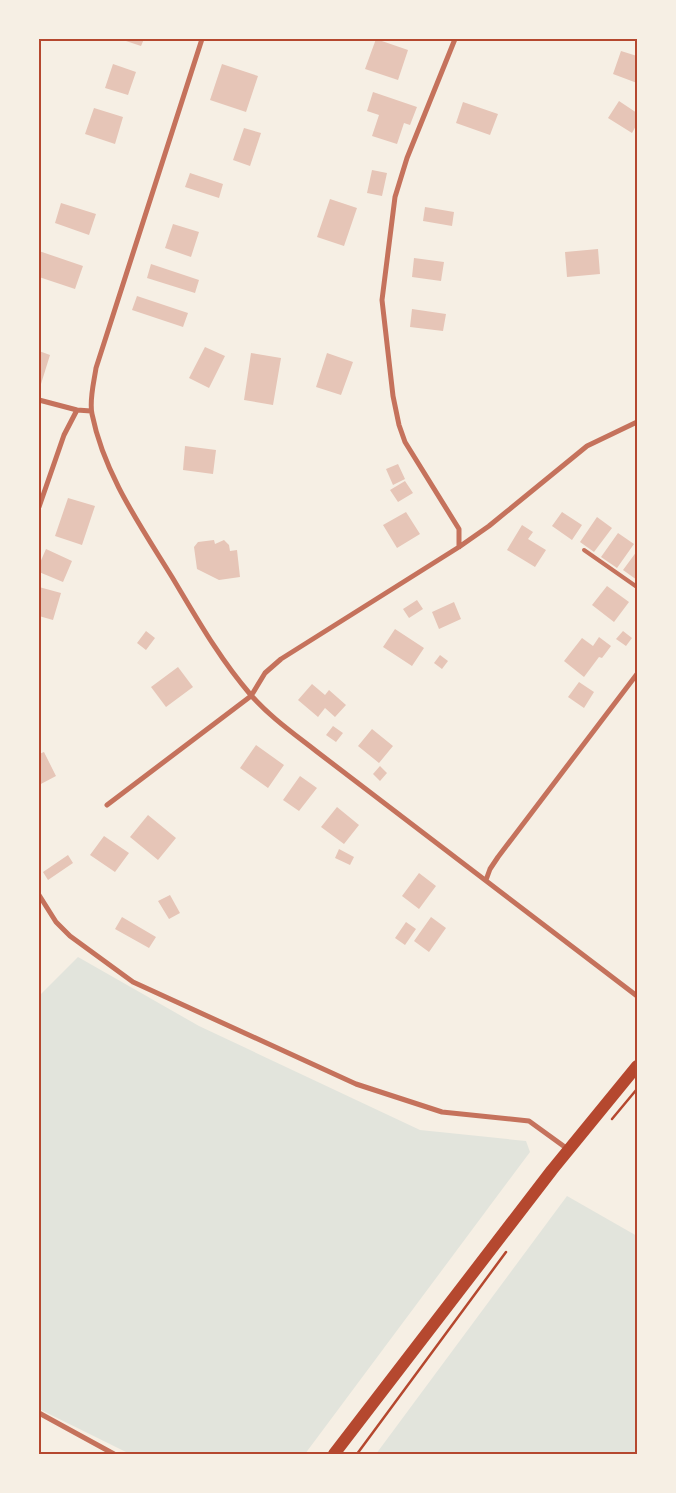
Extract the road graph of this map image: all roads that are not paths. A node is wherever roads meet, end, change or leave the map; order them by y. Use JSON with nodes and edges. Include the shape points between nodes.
{"nodes":[{"id":1,"x":202,"y":39,"type":"edge"},
{"id":2,"x":455,"y":39,"type":"edge"},
{"id":3,"x":39,"y":400,"type":"edge"},
{"id":4,"x":77,"y":410,"type":"junction"},
{"id":5,"x":91,"y":411,"type":"junction"},
{"id":6,"x":637,"y":422,"type":"edge"},
{"id":7,"x":39,"y":507,"type":"edge"},
{"id":8,"x":459,"y":547,"type":"junction"},
{"id":9,"x":584,"y":550,"type":"dead end"},
{"id":10,"x":637,"y":587,"type":"edge"},
{"id":11,"x":637,"y":674,"type":"edge"},
{"id":12,"x":251,"y":696,"type":"junction"},
{"id":13,"x":108,"y":805,"type":"dead end"},
{"id":14,"x":486,"y":880,"type":"junction"},
{"id":15,"x":39,"y":895,"type":"edge"},
{"id":16,"x":637,"y":996,"type":"edge"},
{"id":17,"x":637,"y":1066,"type":"edge"},
{"id":18,"x":569,"y":1150,"type":"junction"},
{"id":19,"x":39,"y":1414,"type":"edge"},
{"id":20,"x":114,"y":1454,"type":"edge"},
{"id":21,"x":334,"y":1454,"type":"edge"}],
"edges":[{"from":1,"to":5,"type":"street","via":[[96,368]]},
{"from":2,"to":8,"type":"street","via":[[407,158],[395,197],[382,300],[399,424],[406,442],[459,529]]},
{"from":3,"to":4,"type":"street"},
{"from":4,"to":5,"type":"street"},
{"from":4,"to":7,"type":"street","via":[[64,435]]},
{"from":5,"to":12,"type":"street","via":[[108,466],[133,515],[194,617],[224,663]]},
{"from":6,"to":8,"type":"street","via":[[587,446]]},
{"from":8,"to":12,"type":"street","via":[[281,659],[265,673]]},
{"from":9,"to":10,"type":"lane"},
{"from":11,"to":14,"type":"street","via":[[498,857]]},
{"from":12,"to":13,"type":"street"},
{"from":12,"to":14,"type":"street","via":[[316,751]]},
{"from":14,"to":16,"type":"street"},
{"from":15,"to":18,"type":"street","via":[[56,922],[70,936],[133,982],[356,1084],[442,1112],[528,1122]]},
{"from":17,"to":18,"type":"highway"},
{"from":18,"to":21,"type":"highway"},
{"from":19,"to":20,"type":"street"}]}
